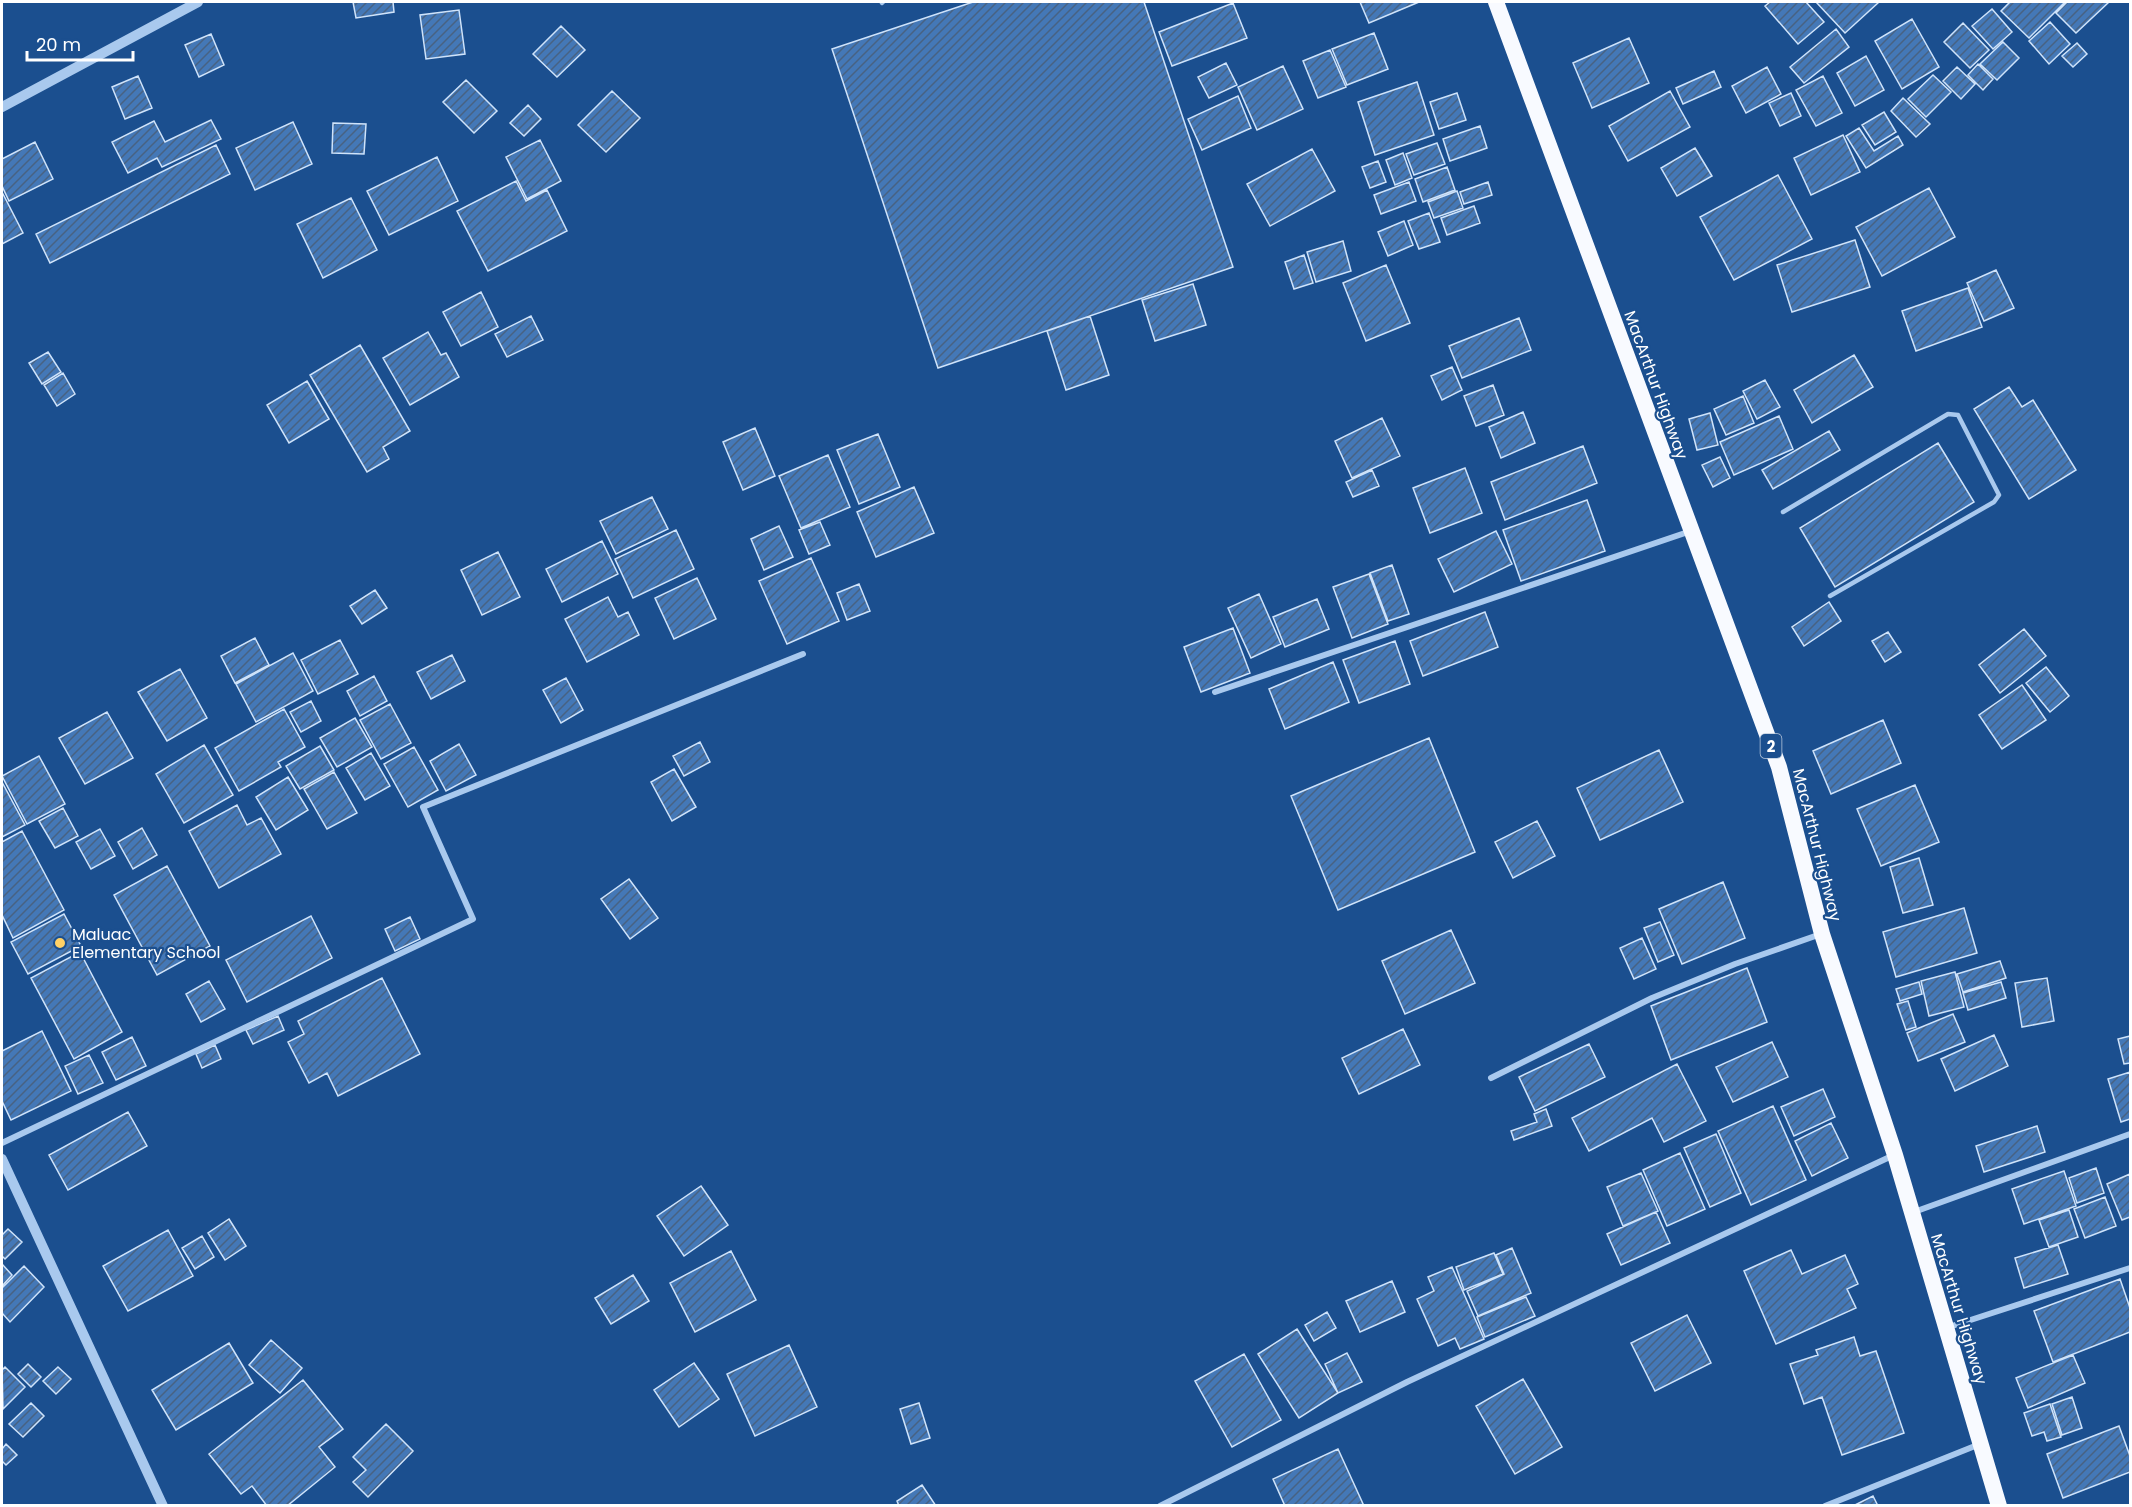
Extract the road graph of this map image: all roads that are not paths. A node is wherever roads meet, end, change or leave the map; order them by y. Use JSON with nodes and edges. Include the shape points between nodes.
{"nodes":[{"id":1,"x":198,"y":2,"type":"edge"},
{"id":2,"x":1496,"y":2,"type":"edge"},
{"id":3,"x":2,"y":107,"type":"edge"},
{"id":4,"x":1783,"y":512,"type":"dead end"},
{"id":5,"x":1690,"y":531,"type":"junction"},
{"id":6,"x":1830,"y":596,"type":"dead end"},
{"id":7,"x":803,"y":654,"type":"dead end"},
{"id":8,"x":1215,"y":692,"type":"dead end"},
{"id":9,"x":1822,"y":934,"type":"junction"},
{"id":10,"x":1491,"y":1078,"type":"dead end"},
{"id":11,"x":2130,"y":1134,"type":"edge"},
{"id":12,"x":2,"y":1143,"type":"edge"},
{"id":13,"x":1895,"y":1155,"type":"junction"},
{"id":14,"x":2,"y":1159,"type":"edge"},
{"id":15,"x":1911,"y":1213,"type":"junction"},
{"id":16,"x":2130,"y":1268,"type":"edge"},
{"id":17,"x":1945,"y":1328,"type":"junction"},
{"id":18,"x":1980,"y":1444,"type":"junction"},
{"id":19,"x":163,"y":1506,"type":"edge"},
{"id":20,"x":1160,"y":1506,"type":"edge"},
{"id":21,"x":1825,"y":1506,"type":"edge"},
{"id":22,"x":1999,"y":1506,"type":"edge"}],
"edges":[{"from":1,"to":3,"type":"street"},
{"from":2,"to":5,"type":"highway","name":"MacArthur Highway","number":"2"},
{"from":4,"to":6,"type":"lane","via":[[1948,414],[1958,415],[1999,495],[1994,502]]},
{"from":5,"to":8,"type":"street"},
{"from":5,"to":9,"type":"highway","name":"MacArthur Highway","number":"2","via":[[1779,767]]},
{"from":7,"to":12,"type":"street","via":[[423,807],[473,919]]},
{"from":9,"to":10,"type":"street","via":[[1653,998]]},
{"from":9,"to":13,"type":"highway","name":"MacArthur Highway","number":"2"},
{"from":11,"to":15,"type":"street"},
{"from":13,"to":15,"type":"highway","name":"MacArthur Highway","number":"2"},
{"from":13,"to":20,"type":"street","via":[[1407,1382]]},
{"from":14,"to":19,"type":"street"},
{"from":15,"to":17,"type":"highway","name":"MacArthur Highway","number":"2"},
{"from":16,"to":17,"type":"street"},
{"from":17,"to":18,"type":"highway","name":"MacArthur Highway","number":"2"},
{"from":18,"to":21,"type":"street"},
{"from":18,"to":22,"type":"highway","name":"MacArthur Highway","number":"2"}]}
